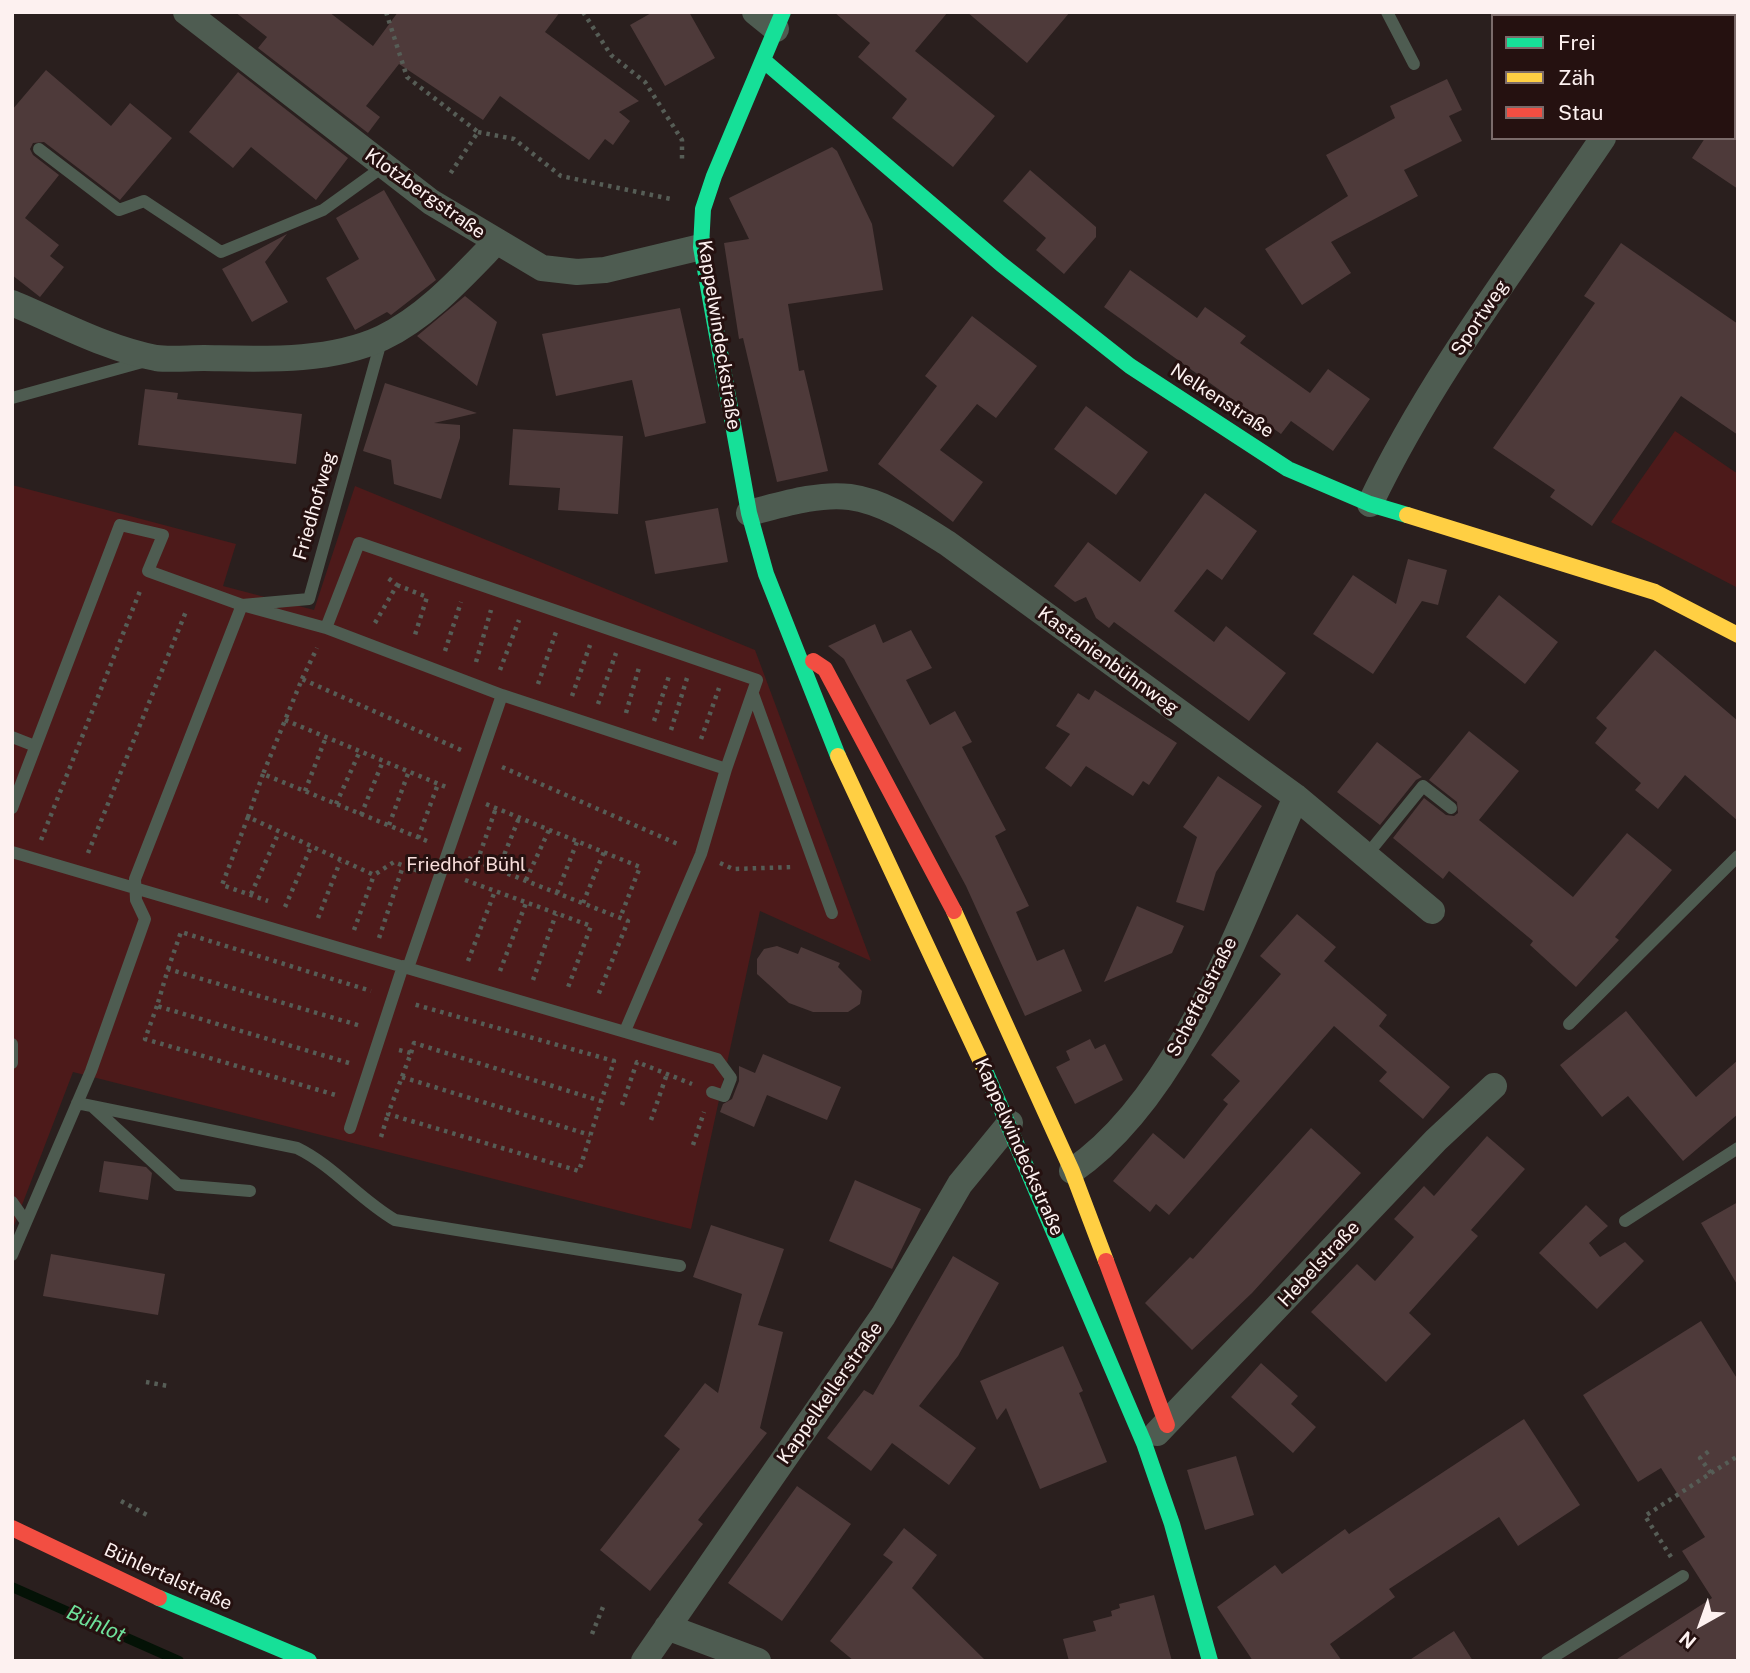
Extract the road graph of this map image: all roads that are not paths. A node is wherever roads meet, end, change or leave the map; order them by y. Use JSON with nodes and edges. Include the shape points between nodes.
{"nodes":[{"id":1,"x":186,"y":12,"type":"edge"},
{"id":2,"x":755,"y":12,"type":"edge"},
{"id":3,"x":1387,"y":12,"type":"edge"},
{"id":4,"x":780,"y":21,"type":"edge"},
{"id":5,"x":763,"y":60,"type":"junction"},
{"id":6,"x":1414,"y":64,"type":"dead end"},
{"id":7,"x":1601,"y":140,"type":"edge"},
{"id":8,"x":39,"y":149,"type":"dead end"},
{"id":9,"x":384,"y":166,"type":"junction"},
{"id":10,"x":495,"y":243,"type":"junction"},
{"id":11,"x":701,"y":247,"type":"junction"},
{"id":12,"x":12,"y":303,"type":"edge"},
{"id":13,"x":382,"y":338,"type":"junction"},
{"id":14,"x":157,"y":358,"type":"junction"},
{"id":15,"x":12,"y":398,"type":"edge"},
{"id":16,"x":1370,"y":504,"type":"junction"},
{"id":17,"x":749,"y":513,"type":"junction"},
{"id":18,"x":242,"y":606,"type":"junction"},
{"id":19,"x":326,"y":628,"type":"junction"},
{"id":20,"x":1738,"y":635,"type":"edge"},
{"id":21,"x":793,"y":648,"type":"junction"},
{"id":22,"x":753,"y":694,"type":"junction"},
{"id":23,"x":502,"y":695,"type":"junction"},
{"id":24,"x":12,"y":737,"type":"edge"},
{"id":25,"x":35,"y":746,"type":"junction"},
{"id":26,"x":726,"y":769,"type":"junction"},
{"id":27,"x":1296,"y":797,"type":"junction"},
{"id":28,"x":1451,"y":807,"type":"dead end"},
{"id":29,"x":12,"y":808,"type":"edge"},
{"id":30,"x":12,"y":852,"type":"edge"},
{"id":31,"x":1366,"y":856,"type":"junction"},
{"id":32,"x":1738,"y":856,"type":"edge"},
{"id":33,"x":136,"y":887,"type":"junction"},
{"id":34,"x":1433,"y":911,"type":"dead end"},
{"id":35,"x":832,"y":913,"type":"dead end"},
{"id":36,"x":406,"y":967,"type":"junction"},
{"id":37,"x":1569,"y":1024,"type":"dead end"},
{"id":38,"x":625,"y":1031,"type":"junction"},
{"id":39,"x":12,"y":1044,"type":"edge"},
{"id":40,"x":12,"y":1063,"type":"edge"},
{"id":41,"x":1494,"y":1086,"type":"dead end"},
{"id":42,"x":712,"y":1092,"type":"road end"},
{"id":43,"x":77,"y":1103,"type":"junction"},
{"id":44,"x":92,"y":1107,"type":"junction"},
{"id":45,"x":1010,"y":1123,"type":"junction"},
{"id":46,"x":351,"y":1128,"type":"dead end"},
{"id":47,"x":1738,"y":1148,"type":"edge"},
{"id":48,"x":1072,"y":1171,"type":"junction"},
{"id":49,"x":250,"y":1192,"type":"dead end"},
{"id":50,"x":12,"y":1202,"type":"edge"},
{"id":51,"x":1625,"y":1221,"type":"dead end"},
{"id":52,"x":26,"y":1222,"type":"junction"},
{"id":53,"x":14,"y":1251,"type":"edge"},
{"id":54,"x":680,"y":1266,"type":"dead end"},
{"id":55,"x":1167,"y":1425,"type":"junction"},
{"id":56,"x":1144,"y":1443,"type":"junction"},
{"id":57,"x":12,"y":1528,"type":"edge"},
{"id":58,"x":1683,"y":1576,"type":"road end"},
{"id":59,"x":667,"y":1627,"type":"junction"},
{"id":60,"x":309,"y":1661,"type":"edge"},
{"id":61,"x":644,"y":1661,"type":"edge"},
{"id":62,"x":758,"y":1661,"type":"edge"},
{"id":63,"x":1210,"y":1661,"type":"edge"},
{"id":64,"x":1547,"y":1661,"type":"edge"}],
"edges":[{"from":1,"to":9,"type":"street","name":"Klotzbergstraße"},
{"from":2,"to":4,"type":"street","name":"Kappelwindeckstraße"},
{"from":3,"to":6,"type":"lane"},
{"from":4,"to":5,"type":"street","name":"Kappelwindeckstraße"},
{"from":5,"to":11,"type":"street","name":"Kappelwindeckstraße","via":[[703,209]]},
{"from":5,"to":16,"type":"street","name":"Nelkenstraße","via":[[1001,264],[1130,366],[1287,469]]},
{"from":7,"to":16,"type":"street","name":"Sportweg","via":[[1435,383]]},
{"from":8,"to":9,"type":"lane","via":[[119,210],[144,201],[221,252],[323,210]]},
{"from":9,"to":10,"type":"street","name":"Klotzbergstraße"},
{"from":10,"to":11,"type":"street","name":"Klotzbergstraße","via":[[542,268],[577,272],[605,270]]},
{"from":10,"to":13,"type":"street","via":[[442,297]]},
{"from":11,"to":17,"type":"street","name":"Kappelwindeckstraße"},
{"from":12,"to":14,"type":"street"},
{"from":13,"to":14,"type":"street","via":[[303,356]]},
{"from":13,"to":18,"type":"lane","name":"Friedhofweg","via":[[309,599]]},
{"from":14,"to":15,"type":"lane"},
{"from":16,"to":20,"type":"street","name":"Nelkenstraße","via":[[1655,592]]},
{"from":17,"to":21,"type":"street","name":"Kappelwindeckstraße"},
{"from":17,"to":27,"type":"street","name":"Kastanienbühnweg","via":[[804,500],[850,497],[901,514]]},
{"from":18,"to":19,"type":"lane"},
{"from":18,"to":25,"type":"lane","via":[[148,571],[163,535],[120,525]]},
{"from":18,"to":33,"type":"lane","via":[[150,838]]},
{"from":19,"to":22,"type":"lane","via":[[359,543],[757,680]]},
{"from":19,"to":23,"type":"lane"},
{"from":21,"to":45,"type":"street","name":"Kappelwindeckstraße","via":[[833,747]]},
{"from":21,"to":48,"type":"street","name":"Kappelwindeckstraße","via":[[825,669],[947,896]]},
{"from":22,"to":26,"type":"lane"},
{"from":22,"to":35,"type":"lane"},
{"from":23,"to":26,"type":"lane"},
{"from":23,"to":36,"type":"lane","via":[[454,852],[439,878]]},
{"from":24,"to":25,"type":"lane"},
{"from":25,"to":29,"type":"lane"},
{"from":26,"to":38,"type":"lane","via":[[701,854]]},
{"from":27,"to":31,"type":"street","name":"Kastanienbühnweg"},
{"from":27,"to":48,"type":"street","name":"Scheffelstraße","via":[[1208,995],[1165,1068],[1120,1131]]},
{"from":28,"to":31,"type":"lane","via":[[1423,786]]},
{"from":30,"to":33,"type":"lane"},
{"from":31,"to":34,"type":"street","name":"Kastanienbühnweg"},
{"from":32,"to":37,"type":"lane"},
{"from":33,"to":36,"type":"lane"},
{"from":33,"to":43,"type":"lane","via":[[136,900],[145,919]]},
{"from":36,"to":38,"type":"lane"},
{"from":36,"to":46,"type":"lane"},
{"from":38,"to":42,"type":"lane","via":[[717,1059],[730,1078],[724,1096]]},
{"from":39,"to":40,"type":"lane"},
{"from":41,"to":55,"type":"street","name":"Hebelstraße","via":[[1436,1140]]},
{"from":43,"to":44,"type":"lane"},
{"from":43,"to":52,"type":"lane"},
{"from":44,"to":49,"type":"lane","via":[[178,1185]]},
{"from":44,"to":54,"type":"lane","via":[[297,1148],[320,1159],[395,1220]]},
{"from":45,"to":56,"type":"street","name":"Kappelwindeckstraße"},
{"from":45,"to":59,"type":"street","name":"Kappelkellerstraße","via":[[960,1184],[883,1316]]},
{"from":47,"to":51,"type":"lane"},
{"from":48,"to":55,"type":"street","name":"Kappelwindeckstraße"},
{"from":50,"to":52,"type":"lane"},
{"from":52,"to":53,"type":"lane"},
{"from":55,"to":56,"type":"street","name":"Hebelstraße"},
{"from":56,"to":63,"type":"street","name":"Kappelwindeckstraße"},
{"from":57,"to":60,"type":"street","name":"Bühlertalstraße","via":[[161,1599]]},
{"from":58,"to":64,"type":"lane"},
{"from":59,"to":61,"type":"street","name":"Kappelkellerstraße"},
{"from":59,"to":62,"type":"street"}]}
